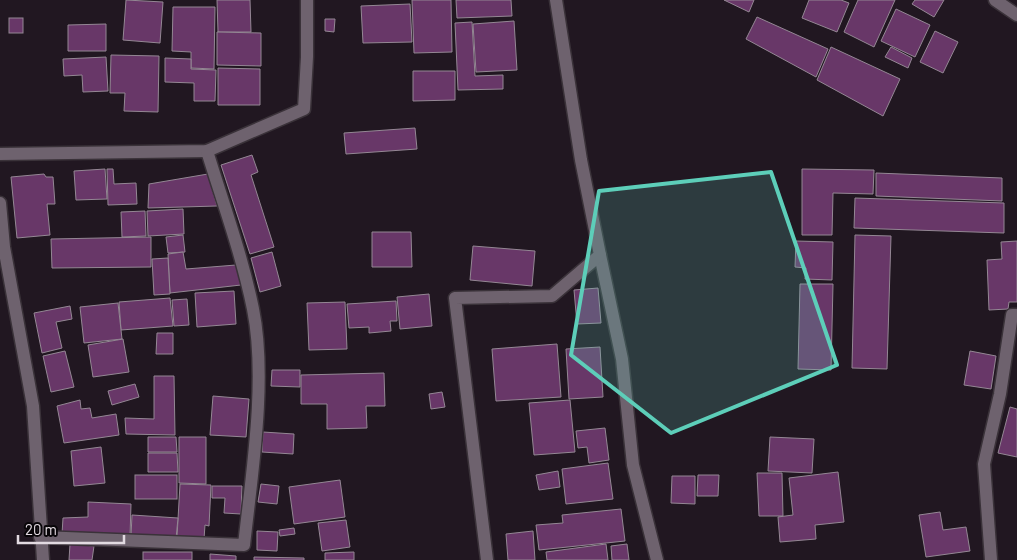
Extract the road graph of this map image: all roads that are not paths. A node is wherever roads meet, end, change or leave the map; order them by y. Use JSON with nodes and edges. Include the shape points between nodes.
{"nodes":[{"id":1,"x":307,"y":0,"type":"edge"},
{"id":2,"x":556,"y":0,"type":"edge"},
{"id":3,"x":995,"y":0,"type":"edge"},
{"id":4,"x":1017,"y":15,"type":"edge"},
{"id":5,"x":207,"y":151,"type":"junction"},
{"id":6,"x":0,"y":154,"type":"edge"},
{"id":7,"x":0,"y":203,"type":"edge"},
{"id":8,"x":600,"y":255,"type":"junction"},
{"id":9,"x":1017,"y":315,"type":"edge"},
{"id":10,"x":40,"y":537,"type":"junction"},
{"id":11,"x":42,"y":560,"type":"edge"},
{"id":12,"x":487,"y":560,"type":"edge"},
{"id":13,"x":657,"y":560,"type":"edge"},
{"id":14,"x":991,"y":560,"type":"edge"}],
"edges":[{"from":1,"to":5,"type":"street","via":[[304,110]]},
{"from":2,"to":8,"type":"street","via":[[581,160]]},
{"from":3,"to":4,"type":"street"},
{"from":5,"to":6,"type":"street"},
{"from":5,"to":10,"type":"street","via":[[253,310],[258,357],[253,462],[244,544]]},
{"from":7,"to":10,"type":"street","via":[[4,248],[33,406]]},
{"from":8,"to":12,"type":"street","via":[[552,296],[455,298]]},
{"from":8,"to":13,"type":"street","via":[[622,359],[633,465]]},
{"from":9,"to":14,"type":"street","via":[[1012,315],[1000,394],[984,464]]},
{"from":10,"to":11,"type":"street"}]}
